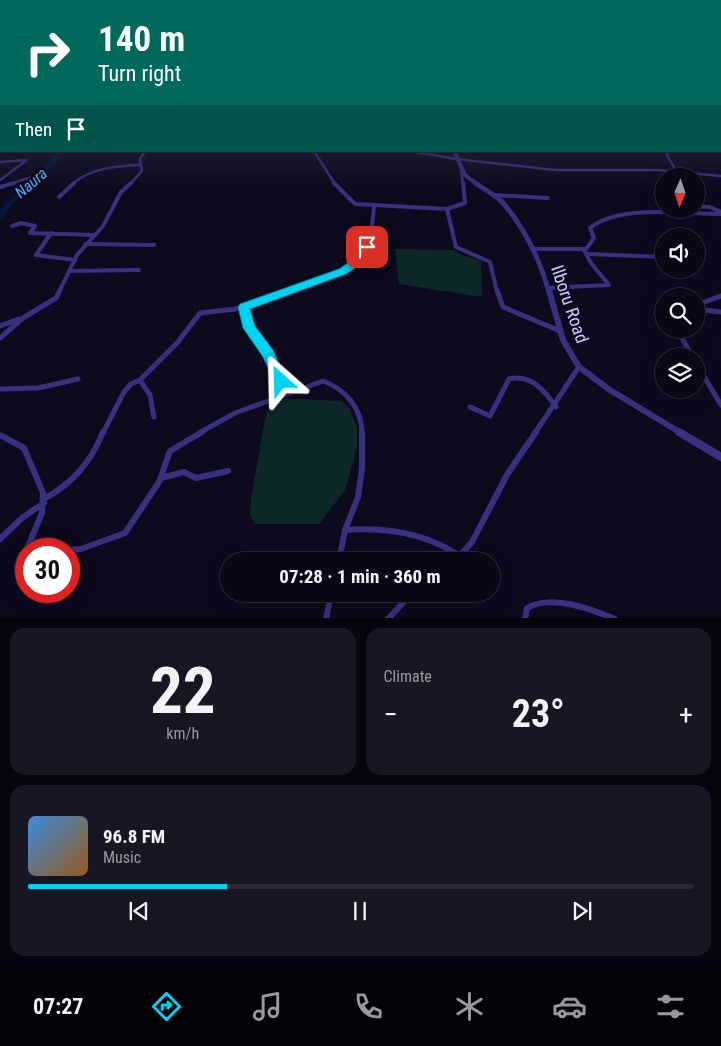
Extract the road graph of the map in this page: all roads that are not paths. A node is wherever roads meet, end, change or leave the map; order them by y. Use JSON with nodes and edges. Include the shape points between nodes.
{"nodes":[{"id":1,"x":144,"y":152,"type":"edge"},
{"id":2,"x":315,"y":152,"type":"edge"},
{"id":3,"x":416,"y":152,"type":"edge"},
{"id":4,"x":454,"y":152,"type":"edge"},
{"id":5,"x":666,"y":152,"type":"edge"},
{"id":6,"x":456,"y":159,"type":"junction"},
{"id":7,"x":0,"y":162,"type":"edge"},
{"id":8,"x":140,"y":165,"type":"junction"},
{"id":9,"x":674,"y":168,"type":"edge"},
{"id":10,"x":461,"y":170,"type":"junction"},
{"id":11,"x":655,"y":171,"type":"edge"},
{"id":12,"x":705,"y":174,"type":"edge"},
{"id":13,"x":38,"y":175,"type":"dead end"},
{"id":14,"x":721,"y":176,"type":"edge"},
{"id":15,"x":0,"y":180,"type":"edge"},
{"id":16,"x":0,"y":187,"type":"edge"},
{"id":17,"x":493,"y":195,"type":"junction"},
{"id":18,"x":58,"y":197,"type":"dead end"},
{"id":19,"x":548,"y":198,"type":"dead end"},
{"id":20,"x":374,"y":206,"type":"junction"},
{"id":21,"x":705,"y":207,"type":"edge"},
{"id":22,"x":447,"y":209,"type":"junction"},
{"id":23,"x":721,"y":213,"type":"edge"},
{"id":24,"x":12,"y":226,"type":"dead end"},
{"id":25,"x":51,"y":232,"type":"junction"},
{"id":26,"x":95,"y":235,"type":"junction"},
{"id":27,"x":85,"y":244,"type":"junction"},
{"id":28,"x":154,"y":245,"type":"dead end"},
{"id":29,"x":533,"y":249,"type":"junction"},
{"id":30,"x":585,"y":252,"type":"junction"},
{"id":31,"x":655,"y":256,"type":"edge"},
{"id":32,"x":75,"y":260,"type":"junction"},
{"id":33,"x":139,"y":270,"type":"dead end"},
{"id":34,"x":70,"y":271,"type":"junction"},
{"id":35,"x":548,"y":288,"type":"junction"},
{"id":36,"x":721,"y":296,"type":"edge"},
{"id":37,"x":705,"y":303,"type":"edge"},
{"id":38,"x":244,"y":307,"type":"junction"},
{"id":39,"x":705,"y":309,"type":"edge"},
{"id":40,"x":721,"y":312,"type":"edge"},
{"id":41,"x":23,"y":318,"type":"junction"},
{"id":42,"x":0,"y":326,"type":"edge"},
{"id":43,"x":560,"y":331,"type":"junction"},
{"id":44,"x":0,"y":338,"type":"edge"},
{"id":45,"x":578,"y":367,"type":"junction"},
{"id":46,"x":705,"y":378,"type":"edge"},
{"id":47,"x":78,"y":379,"type":"dead end"},
{"id":48,"x":140,"y":380,"type":"junction"},
{"id":49,"x":0,"y":389,"type":"edge"},
{"id":50,"x":288,"y":392,"type":"junction"},
{"id":51,"x":721,"y":404,"type":"edge"},
{"id":52,"x":470,"y":407,"type":"dead end"},
{"id":53,"x":556,"y":407,"type":"junction"},
{"id":54,"x":154,"y":417,"type":"dead end"},
{"id":55,"x":0,"y":435,"type":"edge"},
{"id":56,"x":721,"y":457,"type":"edge"},
{"id":57,"x":228,"y":470,"type":"dead end"},
{"id":58,"x":161,"y":478,"type":"junction"},
{"id":59,"x":44,"y":501,"type":"junction"},
{"id":60,"x":345,"y":530,"type":"junction"},
{"id":61,"x":32,"y":538,"type":"edge"},
{"id":62,"x":0,"y":540,"type":"edge"},
{"id":63,"x":80,"y":548,"type":"edge"},
{"id":64,"x":341,"y":552,"type":"edge"},
{"id":65,"x":454,"y":552,"type":"edge"},
{"id":66,"x":463,"y":552,"type":"edge"},
{"id":67,"x":329,"y":602,"type":"edge"},
{"id":68,"x":403,"y":602,"type":"edge"},
{"id":69,"x":326,"y":618,"type":"edge"},
{"id":70,"x":388,"y":618,"type":"edge"},
{"id":71,"x":525,"y":618,"type":"edge"},
{"id":72,"x":615,"y":618,"type":"edge"}],
"edges":[{"from":1,"to":8,"type":"street"},
{"from":2,"to":20,"type":"street","via":[[351,201]]},
{"from":3,"to":6,"type":"street"},
{"from":4,"to":6,"type":"street","name":"Ilboru Road"},
{"from":5,"to":9,"type":"street"},
{"from":6,"to":10,"type":"street","name":"Ilboru Road"},
{"from":6,"to":11,"type":"street","via":[[566,170]]},
{"from":7,"to":15,"type":"street","via":[[27,160]]},
{"from":8,"to":18,"type":"street","via":[[107,167],[82,175]]},
{"from":8,"to":26,"type":"street","via":[[140,176],[121,192]]},
{"from":10,"to":17,"type":"street","name":"Ilboru Road"},
{"from":10,"to":22,"type":"street","via":[[465,203]]},
{"from":12,"to":14,"type":"street"},
{"from":13,"to":16,"type":"street"},
{"from":17,"to":19,"type":"street"},
{"from":17,"to":29,"type":"street","name":"Ilboru Road","via":[[503,203]]},
{"from":20,"to":22,"type":"street"},
{"from":20,"to":38,"type":"street","via":[[372,234],[358,262],[331,276]]},
{"from":21,"to":23,"type":"street"},
{"from":22,"to":43,"type":"street","via":[[456,247],[490,262],[503,307]]},
{"from":23,"to":30,"type":"street","via":[[606,216],[590,228],[594,238]]},
{"from":24,"to":25,"type":"street","via":[[21,223],[34,225],[29,232]]},
{"from":25,"to":26,"type":"street"},
{"from":25,"to":32,"type":"street","via":[[36,255]]},
{"from":26,"to":27,"type":"street"},
{"from":27,"to":28,"type":"street"},
{"from":27,"to":32,"type":"street"},
{"from":29,"to":30,"type":"street"},
{"from":29,"to":35,"type":"street","name":"Ilboru Road"},
{"from":30,"to":31,"type":"street"},
{"from":30,"to":35,"type":"street","via":[[609,285]]},
{"from":32,"to":34,"type":"street"},
{"from":33,"to":34,"type":"street"},
{"from":34,"to":41,"type":"street","via":[[56,298]]},
{"from":35,"to":43,"type":"street","name":"Ilboru Road"},
{"from":36,"to":37,"type":"street"},
{"from":38,"to":48,"type":"street","via":[[200,313],[177,343]]},
{"from":38,"to":50,"type":"street","via":[[249,328],[268,354]]},
{"from":39,"to":40,"type":"street"},
{"from":41,"to":42,"type":"street"},
{"from":41,"to":44,"type":"street"},
{"from":43,"to":45,"type":"street","name":"Ilboru Road"},
{"from":45,"to":53,"type":"street"},
{"from":45,"to":56,"type":"street","name":"Ilboru Road"},
{"from":46,"to":51,"type":"street"},
{"from":47,"to":49,"type":"street","via":[[38,388]]},
{"from":48,"to":54,"type":"street","via":[[150,395]]},
{"from":48,"to":59,"type":"street","via":[[133,382],[115,408],[89,461],[68,484]]},
{"from":50,"to":58,"type":"street","via":[[235,413],[180,444],[168,455]]},
{"from":50,"to":60,"type":"street","via":[[317,381],[329,383],[355,405],[360,416],[357,502]]},
{"from":52,"to":53,"type":"street","via":[[490,416],[509,380],[518,378],[542,388]]},
{"from":53,"to":66,"type":"street","via":[[508,473],[480,530]]},
{"from":55,"to":59,"type":"street","via":[[24,448],[40,482]]},
{"from":57,"to":58,"type":"street","via":[[196,478],[184,472]]},
{"from":58,"to":63,"type":"street","via":[[126,533]]},
{"from":59,"to":61,"type":"street"},
{"from":59,"to":62,"type":"street"},
{"from":60,"to":64,"type":"street"},
{"from":60,"to":65,"type":"street","via":[[387,531],[432,539]]},
{"from":67,"to":69,"type":"street"},
{"from":68,"to":70,"type":"street"},
{"from":71,"to":72,"type":"street","via":[[528,608],[535,604],[577,605]]}]}
